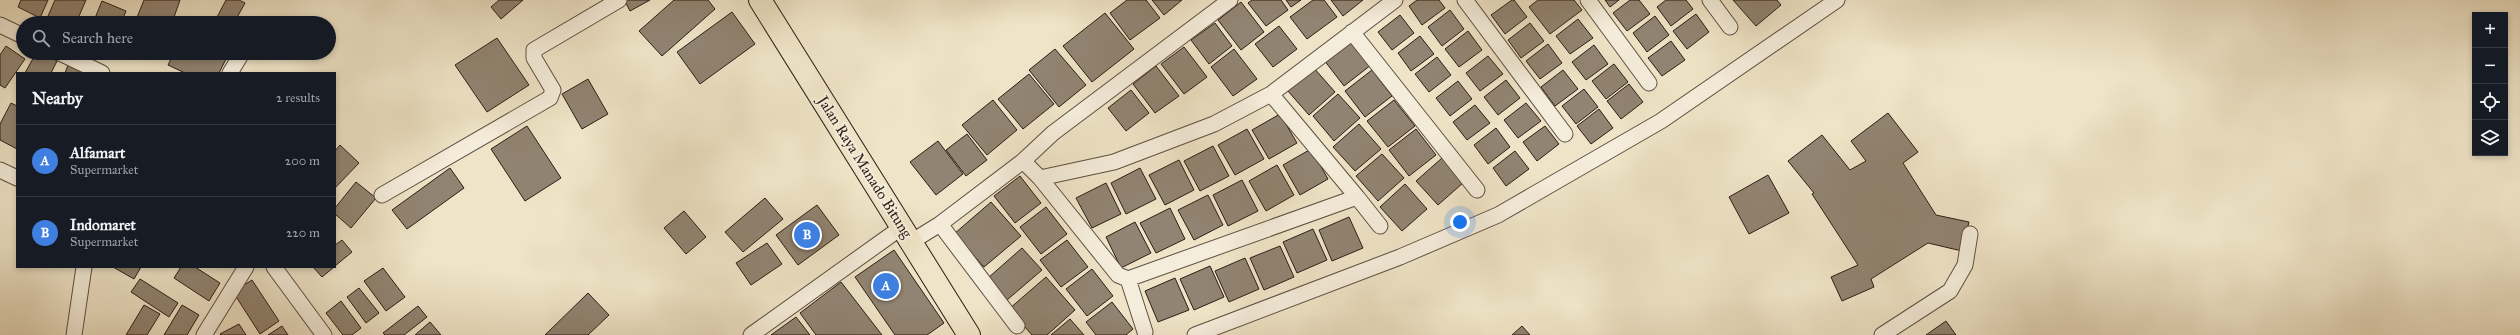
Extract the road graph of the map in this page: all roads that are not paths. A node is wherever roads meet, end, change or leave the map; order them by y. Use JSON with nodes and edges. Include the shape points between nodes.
{"nodes":[{"id":1,"x":618,"y":0,"type":"edge"},
{"id":2,"x":760,"y":0,"type":"edge"},
{"id":3,"x":1230,"y":0,"type":"edge"},
{"id":4,"x":1395,"y":0,"type":"edge"},
{"id":5,"x":1465,"y":0,"type":"edge"},
{"id":6,"x":1588,"y":0,"type":"edge"},
{"id":7,"x":1710,"y":0,"type":"edge"},
{"id":8,"x":1837,"y":0,"type":"edge"},
{"id":9,"x":0,"y":25,"type":"edge"},
{"id":10,"x":1730,"y":27,"type":"dead end"},
{"id":11,"x":1352,"y":32,"type":"junction"},
{"id":12,"x":16,"y":33,"type":"edge"},
{"id":13,"x":75,"y":60,"type":"edge"},
{"id":14,"x":238,"y":60,"type":"edge"},
{"id":15,"x":100,"y":72,"type":"edge"},
{"id":16,"x":231,"y":72,"type":"edge"},
{"id":17,"x":1649,"y":83,"type":"dead end"},
{"id":18,"x":1271,"y":94,"type":"junction"},
{"id":19,"x":1565,"y":134,"type":"dead end"},
{"id":20,"x":1023,"y":161,"type":"junction"},
{"id":21,"x":0,"y":170,"type":"edge"},
{"id":22,"x":16,"y":178,"type":"edge"},
{"id":23,"x":1040,"y":178,"type":"junction"},
{"id":24,"x":1477,"y":190,"type":"dead end"},
{"id":25,"x":382,"y":195,"type":"dead end"},
{"id":26,"x":1357,"y":197,"type":"junction"},
{"id":27,"x":940,"y":224,"type":"junction"},
{"id":28,"x":1380,"y":226,"type":"dead end"},
{"id":29,"x":907,"y":234,"type":"junction"},
{"id":30,"x":1970,"y":234,"type":"dead end"},
{"id":31,"x":84,"y":268,"type":"edge"},
{"id":32,"x":245,"y":268,"type":"edge"},
{"id":33,"x":275,"y":268,"type":"edge"},
{"id":34,"x":1128,"y":279,"type":"junction"},
{"id":35,"x":1016,"y":326,"type":"dead end"},
{"id":36,"x":1145,"y":332,"type":"dead end"},
{"id":37,"x":74,"y":335,"type":"edge"},
{"id":38,"x":204,"y":335,"type":"edge"},
{"id":39,"x":324,"y":335,"type":"edge"},
{"id":40,"x":751,"y":335,"type":"edge"},
{"id":41,"x":969,"y":335,"type":"edge"},
{"id":42,"x":1194,"y":335,"type":"edge"},
{"id":43,"x":1882,"y":335,"type":"edge"}],
"edges":[{"from":1,"to":25,"type":"street","via":[[534,50],[534,58],[553,90],[550,98]]},
{"from":2,"to":29,"type":"highway","name":"Jalan Raya Manado Bitung"},
{"from":3,"to":20,"type":"street","via":[[1053,133]]},
{"from":4,"to":11,"type":"street"},
{"from":5,"to":19,"type":"street"},
{"from":6,"to":17,"type":"street"},
{"from":7,"to":10,"type":"street"},
{"from":8,"to":42,"type":"street","via":[[1661,121],[1498,215],[1400,257]]},
{"from":9,"to":12,"type":"street"},
{"from":11,"to":18,"type":"street"},
{"from":11,"to":24,"type":"street"},
{"from":13,"to":15,"type":"street"},
{"from":14,"to":16,"type":"street"},
{"from":18,"to":23,"type":"street","via":[[1214,124],[1143,152],[1114,162]]},
{"from":18,"to":26,"type":"street"},
{"from":20,"to":23,"type":"street"},
{"from":20,"to":27,"type":"street"},
{"from":21,"to":22,"type":"street"},
{"from":23,"to":34,"type":"street","via":[[1118,275]]},
{"from":26,"to":28,"type":"street"},
{"from":26,"to":34,"type":"street"},
{"from":27,"to":29,"type":"street"},
{"from":27,"to":35,"type":"street"},
{"from":29,"to":40,"type":"street"},
{"from":29,"to":41,"type":"highway","name":"Jalan Raya Manado Bitung"},
{"from":30,"to":43,"type":"street","via":[[1965,265],[1950,291]]},
{"from":31,"to":37,"type":"street"},
{"from":32,"to":38,"type":"street"},
{"from":33,"to":39,"type":"street"},
{"from":34,"to":36,"type":"street"}]}
